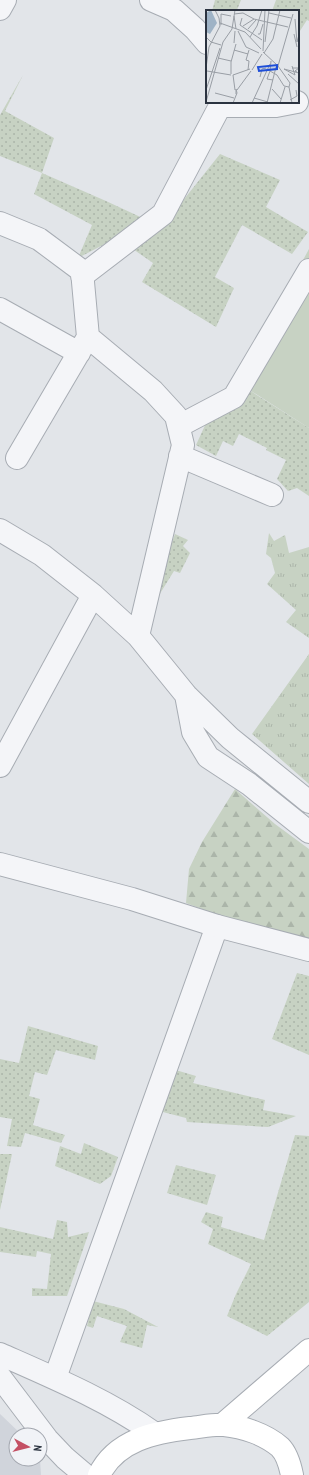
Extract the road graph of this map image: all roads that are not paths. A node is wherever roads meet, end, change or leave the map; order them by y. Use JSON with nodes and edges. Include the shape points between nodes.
{"nodes":[{"id":1,"x":5,"y":0,"type":"edge"},
{"id":2,"x":151,"y":0,"type":"edge"},
{"id":3,"x":0,"y":9,"type":"edge"},
{"id":4,"x":206,"y":42,"type":"edge"},
{"id":5,"x":309,"y":100,"type":"edge"},
{"id":6,"x":299,"y":102,"type":"edge"},
{"id":7,"x":292,"y":103,"type":"edge"},
{"id":8,"x":220,"y":104,"type":"edge"},
{"id":9,"x":0,"y":223,"type":"edge"},
{"id":10,"x":309,"y":270,"type":"edge"},
{"id":11,"x":82,"y":276,"type":"junction"},
{"id":12,"x":0,"y":310,"type":"edge"},
{"id":13,"x":84,"y":345,"type":"junction"},
{"id":14,"x":178,"y":426,"type":"junction"},
{"id":15,"x":180,"y":456,"type":"junction"},
{"id":16,"x":17,"y":458,"type":"dead end"},
{"id":17,"x":272,"y":495,"type":"dead end"},
{"id":18,"x":0,"y":530,"type":"edge"},
{"id":19,"x":93,"y":595,"type":"junction"},
{"id":20,"x":138,"y":636,"type":"junction"},
{"id":21,"x":186,"y":695,"type":"junction"},
{"id":22,"x":0,"y":766,"type":"edge"},
{"id":23,"x":309,"y":802,"type":"edge"},
{"id":24,"x":309,"y":832,"type":"edge"},
{"id":25,"x":0,"y":864,"type":"edge"},
{"id":26,"x":217,"y":926,"type":"junction"},
{"id":27,"x":309,"y":950,"type":"edge"},
{"id":28,"x":309,"y":1350,"type":"edge"},
{"id":29,"x":0,"y":1354,"type":"edge"},
{"id":30,"x":0,"y":1377,"type":"edge"},
{"id":31,"x":54,"y":1378,"type":"junction"},
{"id":32,"x":222,"y":1425,"type":"junction"},
{"id":33,"x":154,"y":1433,"type":"junction"},
{"id":34,"x":309,"y":1466,"type":"edge"},
{"id":35,"x":85,"y":1475,"type":"edge"},
{"id":36,"x":99,"y":1475,"type":"edge"},
{"id":37,"x":292,"y":1475,"type":"edge"},
{"id":38,"x":299,"y":1475,"type":"edge"}],
"edges":[{"from":1,"to":3,"type":"street"},
{"from":2,"to":4,"type":"street","via":[[174,10]]},
{"from":5,"to":6,"type":"street"},
{"from":7,"to":8,"type":"street","via":[[276,106]]},
{"from":8,"to":11,"type":"street","via":[[163,214]]},
{"from":9,"to":11,"type":"street","via":[[39,239],[82,271]]},
{"from":10,"to":14,"type":"street","via":[[234,398]]},
{"from":11,"to":13,"type":"street"},
{"from":12,"to":13,"type":"street"},
{"from":13,"to":14,"type":"street","via":[[153,391],[176,416]]},
{"from":13,"to":16,"type":"street"},
{"from":14,"to":15,"type":"street","via":[[183,445]]},
{"from":15,"to":17,"type":"street"},
{"from":15,"to":20,"type":"street"},
{"from":18,"to":19,"type":"street","via":[[42,555]]},
{"from":19,"to":20,"type":"street"},
{"from":19,"to":22,"type":"street"},
{"from":20,"to":21,"type":"street"},
{"from":21,"to":23,"type":"street","via":[[230,738]]},
{"from":21,"to":24,"type":"street","via":[[193,732],[208,757],[249,784]]},
{"from":25,"to":26,"type":"street","via":[[132,899]]},
{"from":26,"to":27,"type":"street"},
{"from":26,"to":31,"type":"street"},
{"from":28,"to":32,"type":"main road"},
{"from":29,"to":31,"type":"street"},
{"from":30,"to":35,"type":"street","via":[[48,1439]]},
{"from":31,"to":33,"type":"street","via":[[136,1420]]},
{"from":32,"to":33,"type":"main road"},
{"from":32,"to":37,"type":"main road","via":[[246,1428],[270,1440],[281,1448]]},
{"from":33,"to":36,"type":"main road","via":[[127,1445],[115,1454]]},
{"from":34,"to":38,"type":"main road"}]}
